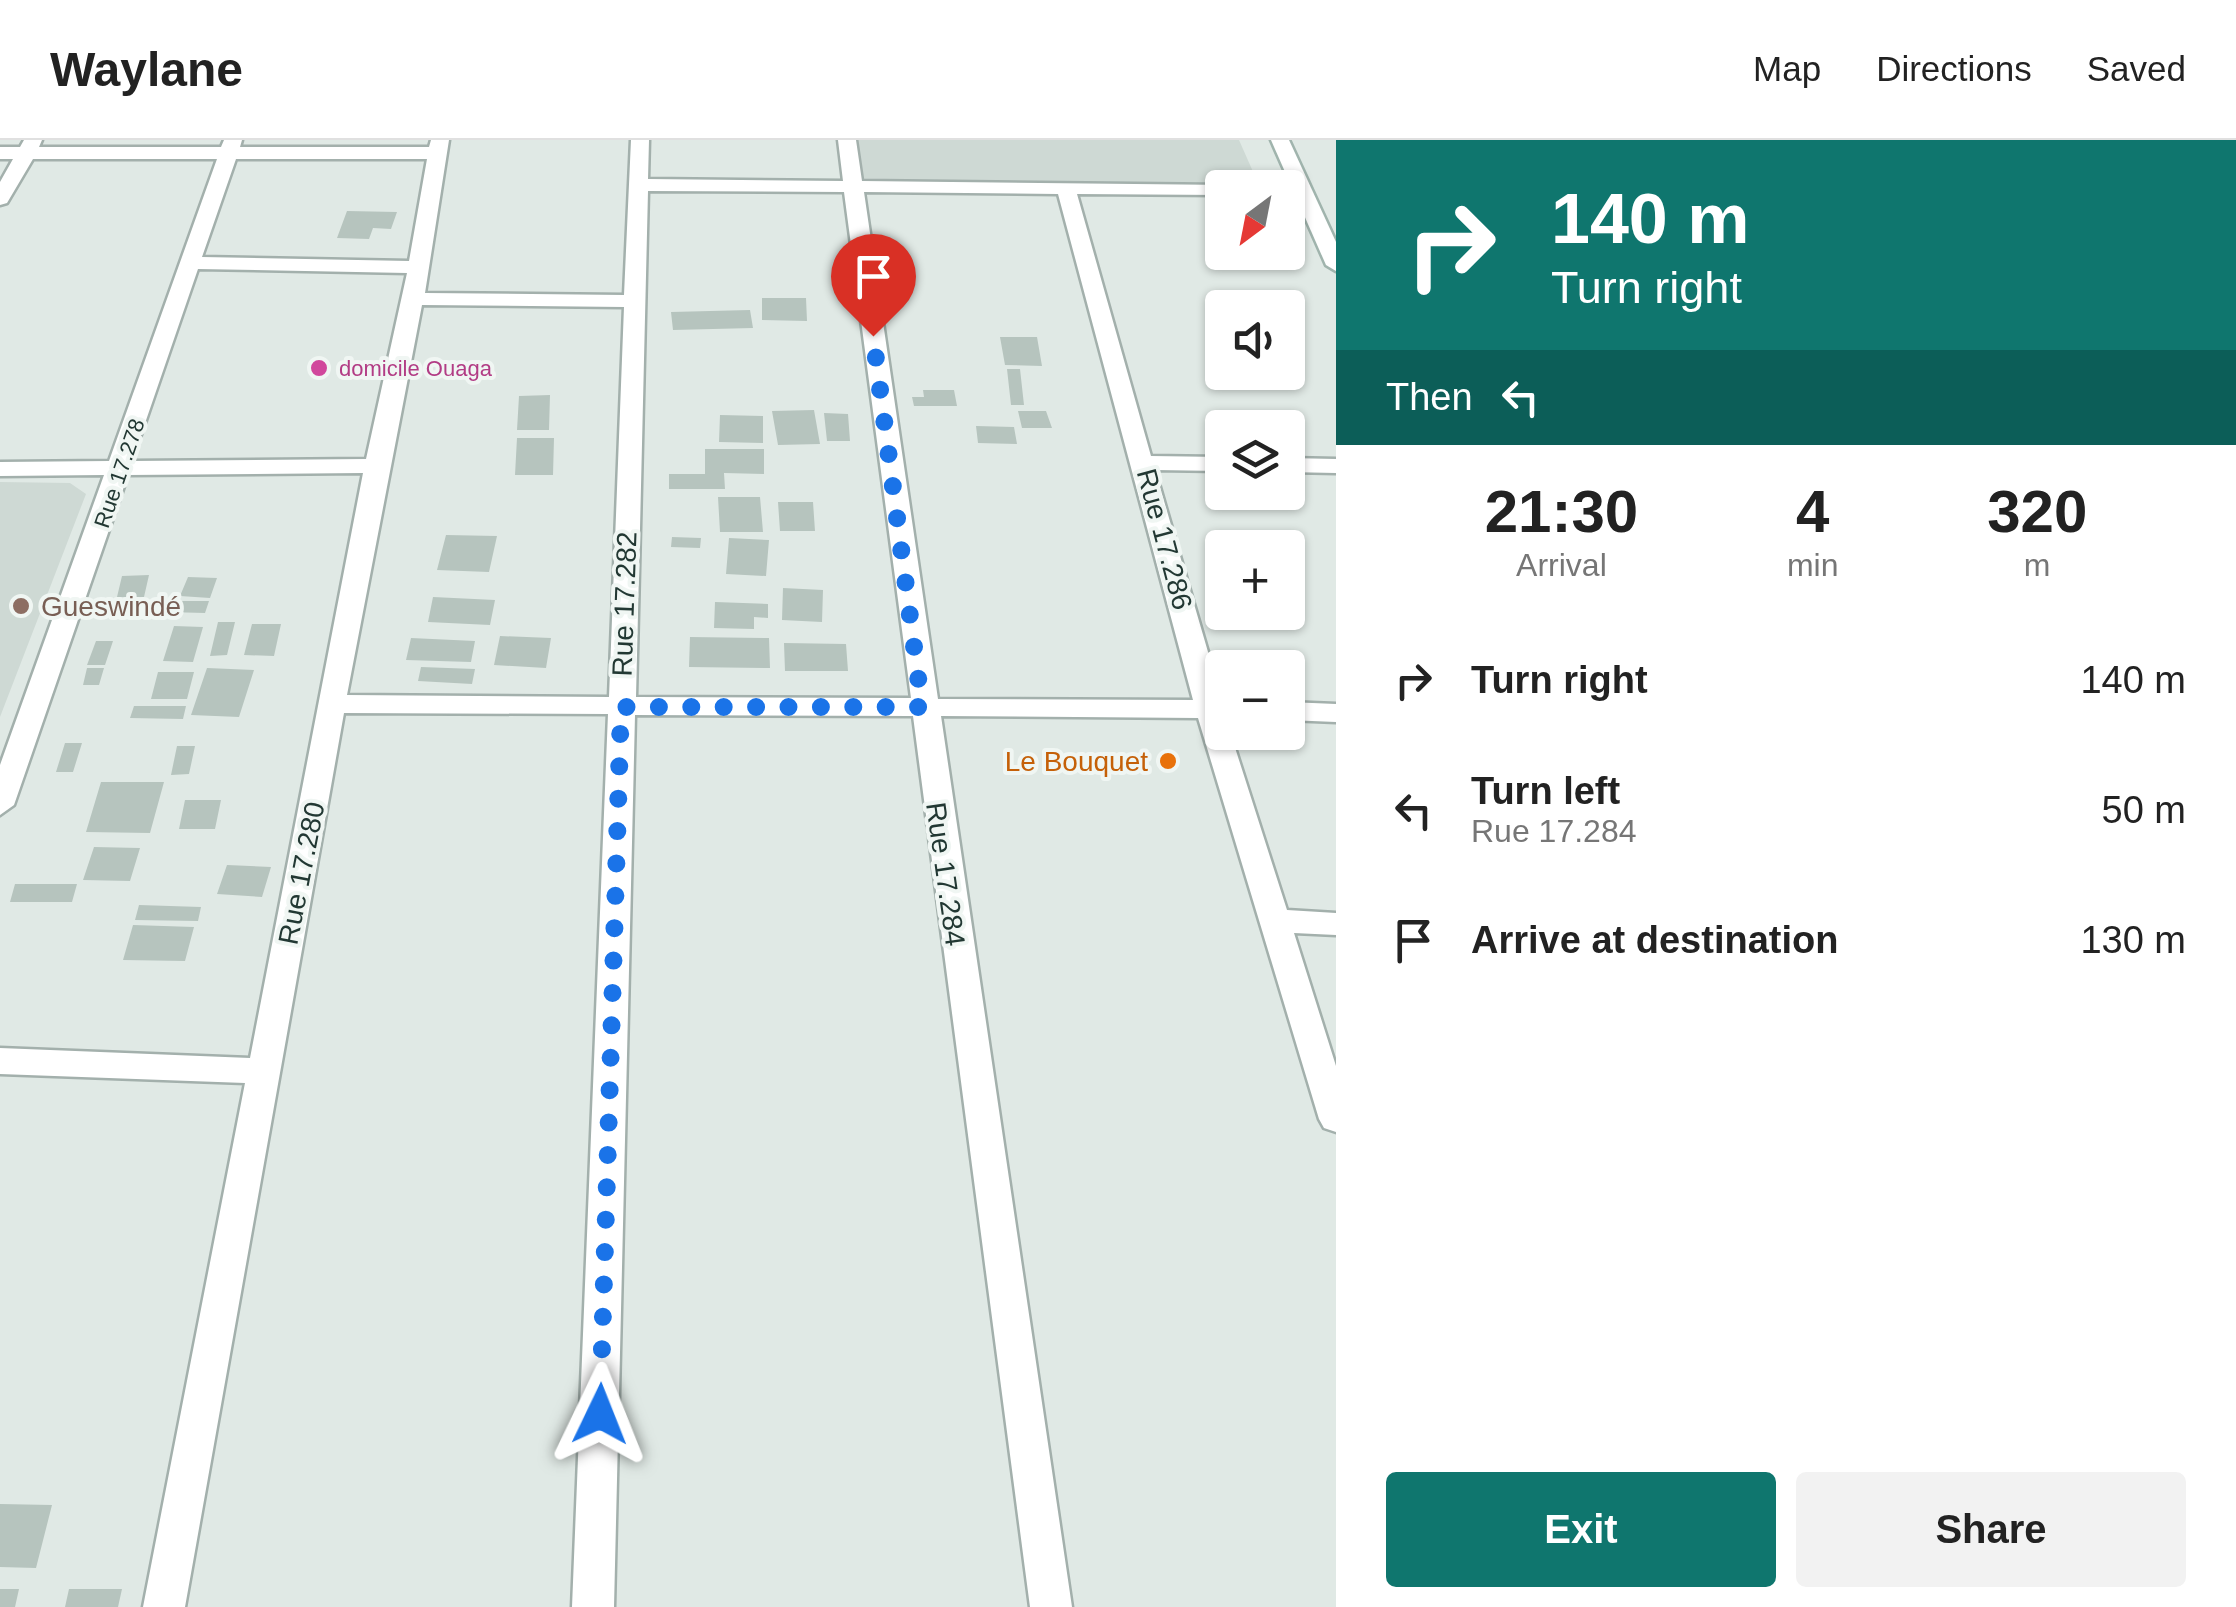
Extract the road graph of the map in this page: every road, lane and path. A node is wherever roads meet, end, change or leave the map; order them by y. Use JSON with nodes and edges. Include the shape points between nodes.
{"nodes":[{"id":1,"x":640,"y":140,"type":"edge"},
{"id":2,"x":847,"y":140,"type":"edge"},
{"id":3,"x":1280,"y":140,"type":"edge"},
{"id":4,"x":30,"y":147,"type":"edge"},
{"id":5,"x":231,"y":147,"type":"edge"},
{"id":6,"x":438,"y":147,"type":"edge"},
{"id":7,"x":0,"y":154,"type":"edge"},
{"id":8,"x":1288,"y":170,"type":"edge"},
{"id":9,"x":638,"y":186,"type":"junction"},
{"id":10,"x":854,"y":187,"type":"junction"},
{"id":11,"x":1066,"y":188,"type":"junction"},
{"id":12,"x":1205,"y":189,"type":"edge"},
{"id":13,"x":0,"y":199,"type":"edge"},
{"id":14,"x":1305,"y":210,"type":"edge"},
{"id":15,"x":191,"y":263,"type":"junction"},
{"id":16,"x":1336,"y":265,"type":"edge"},
{"id":17,"x":418,"y":267,"type":"junction"},
{"id":18,"x":414,"y":299,"type":"junction"},
{"id":19,"x":634,"y":301,"type":"junction"},
{"id":20,"x":1145,"y":462,"type":"junction"},
{"id":21,"x":1205,"y":464,"type":"edge"},
{"id":22,"x":1305,"y":465,"type":"edge"},
{"id":23,"x":122,"y":466,"type":"junction"},
{"id":24,"x":376,"y":466,"type":"junction"},
{"id":25,"x":1336,"y":466,"type":"edge"},
{"id":26,"x":0,"y":469,"type":"edge"},
{"id":27,"x":1205,"y":671,"type":"edge"},
{"id":28,"x":333,"y":704,"type":"junction"},
{"id":29,"x":621,"y":707,"type":"junction"},
{"id":30,"x":922,"y":707,"type":"junction"},
{"id":31,"x":1205,"y":709,"type":"edge"},
{"id":32,"x":1305,"y":712,"type":"edge"},
{"id":33,"x":1336,"y":713,"type":"edge"},
{"id":34,"x":1227,"y":750,"type":"edge"},
{"id":35,"x":0,"y":805,"type":"edge"},
{"id":36,"x":1274,"y":922,"type":"junction"},
{"id":37,"x":1336,"y":924,"type":"edge"},
{"id":38,"x":0,"y":1062,"type":"edge"},
{"id":39,"x":262,"y":1072,"type":"junction"},
{"id":40,"x":1336,"y":1119,"type":"edge"},
{"id":41,"x":164,"y":1607,"type":"edge"},
{"id":42,"x":594,"y":1607,"type":"edge"},
{"id":43,"x":1051,"y":1607,"type":"edge"}],
"edges":[{"from":1,"to":9,"type":"street","name":"Rue 17.282"},
{"from":2,"to":10,"type":"street","name":"Rue 17.284"},
{"from":3,"to":8,"type":"street"},
{"from":4,"to":5,"type":"street"},
{"from":4,"to":7,"type":"street"},
{"from":4,"to":13,"type":"street"},
{"from":5,"to":6,"type":"street"},
{"from":5,"to":15,"type":"street","name":"Rue 17.278"},
{"from":6,"to":17,"type":"street","name":"Rue 17.280"},
{"from":9,"to":10,"type":"street"},
{"from":9,"to":19,"type":"street","name":"Rue 17.282"},
{"from":10,"to":11,"type":"street"},
{"from":10,"to":30,"type":"street","name":"Rue 17.284"},
{"from":11,"to":12,"type":"street"},
{"from":11,"to":20,"type":"street","name":"Rue 17.286"},
{"from":14,"to":16,"type":"street"},
{"from":15,"to":17,"type":"street"},
{"from":15,"to":23,"type":"street","name":"Rue 17.278"},
{"from":17,"to":18,"type":"street","name":"Rue 17.280"},
{"from":18,"to":19,"type":"street"},
{"from":18,"to":24,"type":"street","name":"Rue 17.280"},
{"from":19,"to":29,"type":"street","name":"Rue 17.282"},
{"from":20,"to":21,"type":"street"},
{"from":20,"to":27,"type":"street","name":"Rue 17.286"},
{"from":22,"to":25,"type":"street"},
{"from":23,"to":24,"type":"street"},
{"from":23,"to":26,"type":"street"},
{"from":23,"to":35,"type":"street","name":"Rue 17.278"},
{"from":24,"to":28,"type":"street","name":"Rue 17.280"},
{"from":28,"to":29,"type":"street"},
{"from":28,"to":39,"type":"street","name":"Rue 17.280"},
{"from":29,"to":30,"type":"street"},
{"from":29,"to":42,"type":"street","name":"Rue 17.282"},
{"from":30,"to":31,"type":"street"},
{"from":30,"to":43,"type":"street","name":"Rue 17.284"},
{"from":32,"to":33,"type":"street"},
{"from":34,"to":36,"type":"street","name":"Rue 17.286"},
{"from":36,"to":37,"type":"street"},
{"from":36,"to":40,"type":"street","name":"Rue 17.286"},
{"from":38,"to":39,"type":"street"},
{"from":39,"to":41,"type":"street","name":"Rue 17.280"}]}
